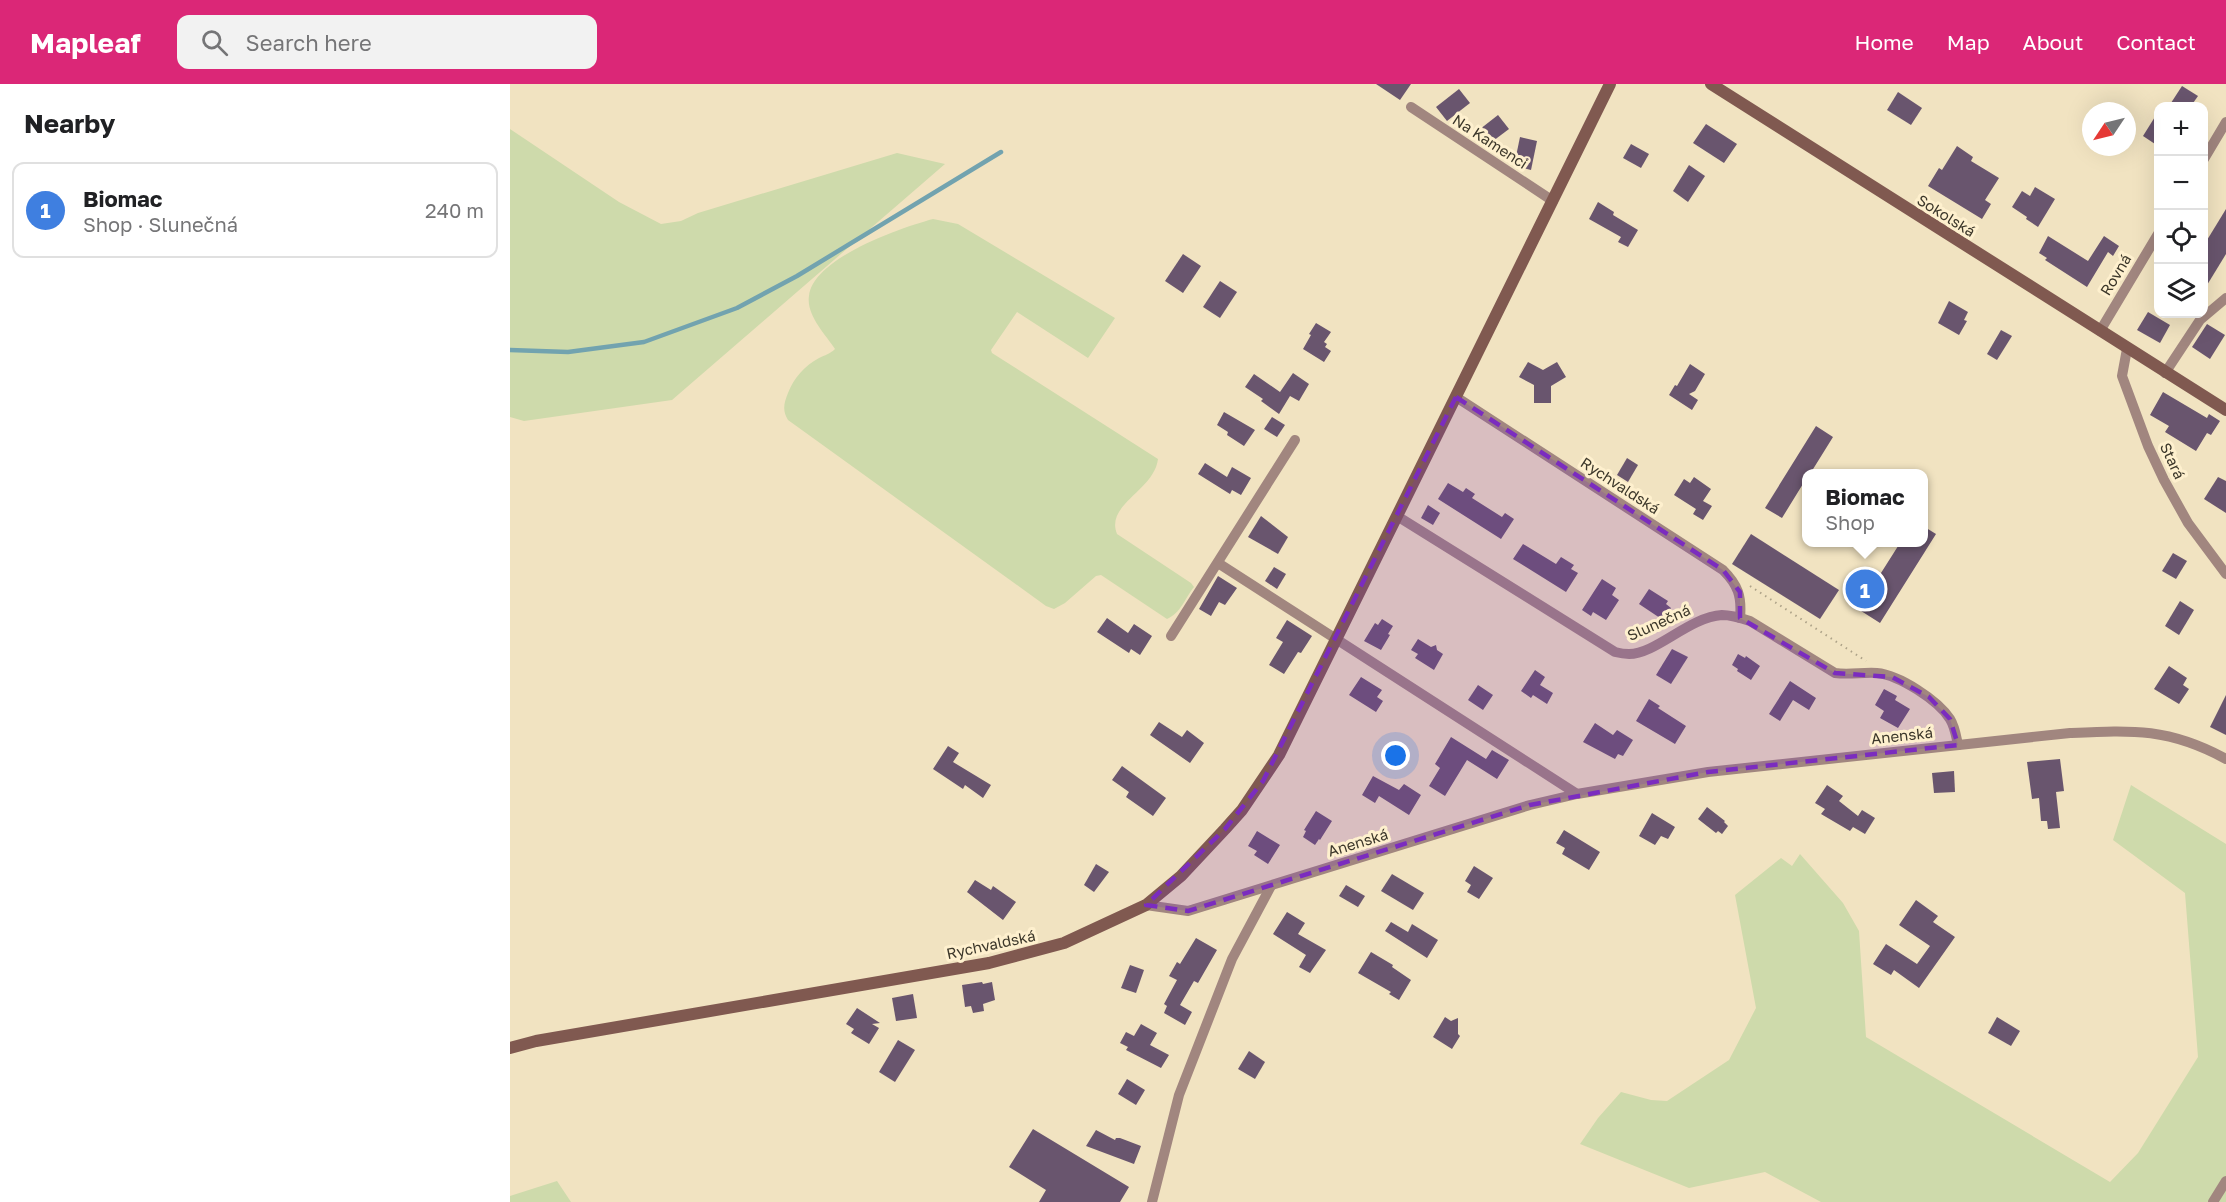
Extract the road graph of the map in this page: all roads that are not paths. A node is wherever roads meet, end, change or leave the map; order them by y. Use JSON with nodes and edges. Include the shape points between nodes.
{"nodes":[{"id":1,"x":1610,"y":84,"type":"edge"},
{"id":2,"x":1711,"y":84,"type":"edge"},
{"id":3,"x":1411,"y":107,"type":"dead end"},
{"id":4,"x":2226,"y":122,"type":"edge"},
{"id":5,"x":2206,"y":156,"type":"edge"},
{"id":6,"x":1553,"y":201,"type":"junction"},
{"id":7,"x":2154,"y":241,"type":"edge"},
{"id":8,"x":2226,"y":298,"type":"edge"},
{"id":9,"x":2100,"y":331,"type":"junction"},
{"id":10,"x":2127,"y":349,"type":"junction"},
{"id":11,"x":2165,"y":373,"type":"junction"},
{"id":12,"x":1456,"y":397,"type":"junction"},
{"id":13,"x":2226,"y":410,"type":"edge"},
{"id":14,"x":1295,"y":440,"type":"dead end"},
{"id":15,"x":1397,"y":516,"type":"junction"},
{"id":16,"x":1218,"y":563,"type":"junction"},
{"id":17,"x":2226,"y":574,"type":"edge"},
{"id":18,"x":1740,"y":618,"type":"junction"},
{"id":19,"x":1171,"y":636,"type":"dead end"},
{"id":20,"x":1335,"y":640,"type":"junction"},
{"id":21,"x":1958,"y":745,"type":"junction"},
{"id":22,"x":2226,"y":759,"type":"edge"},
{"id":23,"x":1577,"y":794,"type":"junction"},
{"id":24,"x":1271,"y":886,"type":"junction"},
{"id":25,"x":1146,"y":905,"type":"junction"},
{"id":26,"x":510,"y":1048,"type":"edge"},
{"id":27,"x":2226,"y":1181,"type":"edge"},
{"id":28,"x":1152,"y":1202,"type":"edge"},
{"id":29,"x":2212,"y":1202,"type":"edge"}],
"edges":[{"from":1,"to":6,"type":"street","name":"Rychvaldská"},
{"from":2,"to":9,"type":"street","name":"Sokolská"},
{"from":3,"to":6,"type":"street","name":"Na Kamenci"},
{"from":4,"to":5,"type":"street"},
{"from":6,"to":12,"type":"street","name":"Rychvaldská"},
{"from":7,"to":9,"type":"street","name":"Rovná"},
{"from":8,"to":11,"type":"street","via":[[2200,320]]},
{"from":9,"to":10,"type":"street","name":"Sokolská"},
{"from":10,"to":11,"type":"street","name":"Sokolská"},
{"from":10,"to":17,"type":"street","name":"Stará","via":[[2122,376],[2148,446],[2188,523]]},
{"from":11,"to":13,"type":"street","name":"Sokolská"},
{"from":12,"to":15,"type":"street","name":"Rychvaldská"},
{"from":12,"to":18,"type":"street","name":"Rychvaldská","via":[[1734,581],[1740,592]]},
{"from":14,"to":16,"type":"street"},
{"from":15,"to":18,"type":"street","name":"Slunečná","via":[[1615,652],[1630,654],[1646,649],[1709,617]]},
{"from":15,"to":20,"type":"street","name":"Rychvaldská"},
{"from":16,"to":19,"type":"street"},
{"from":16,"to":20,"type":"street"},
{"from":18,"to":21,"type":"street","name":"Slunečná","via":[[1835,673],[1892,676],[1929,697],[1950,719]]},
{"from":20,"to":23,"type":"street"},
{"from":20,"to":25,"type":"street","name":"Rychvaldská","via":[[1278,755],[1247,803],[1181,876]]},
{"from":21,"to":22,"type":"street","name":"Anenská","via":[[2129,730],[2199,744]]},
{"from":21,"to":23,"type":"street","name":"Anenská","via":[[1708,772]]},
{"from":23,"to":24,"type":"street","name":"Anenská"},
{"from":24,"to":25,"type":"street","name":"Anenská","via":[[1188,911]]},
{"from":24,"to":28,"type":"street","via":[[1232,958],[1179,1095]]},
{"from":25,"to":26,"type":"street","name":"Rychvaldská","via":[[1064,943],[1020,956]]},
{"from":27,"to":29,"type":"street"}]}
